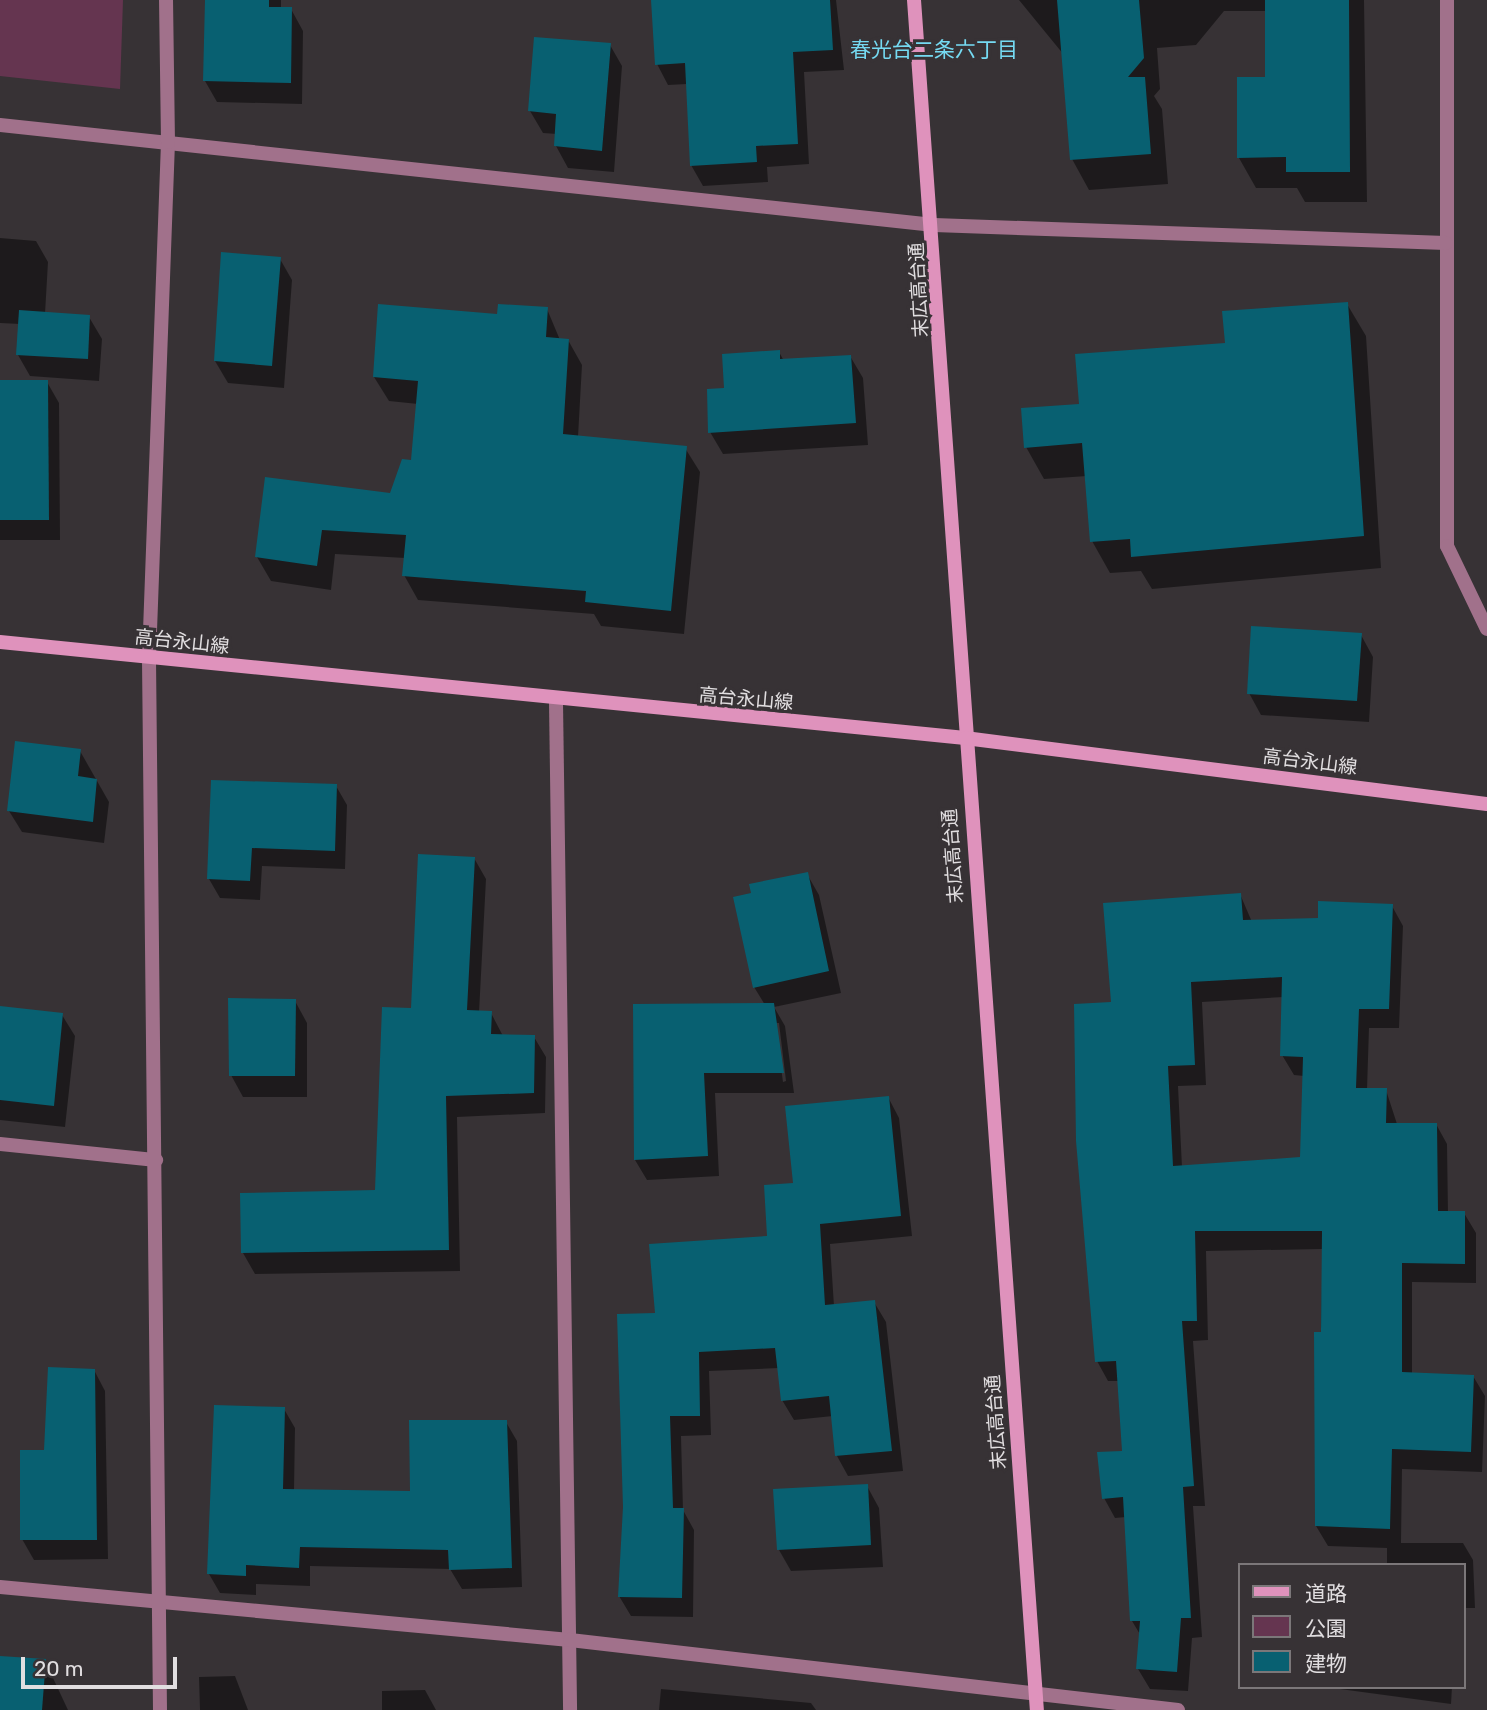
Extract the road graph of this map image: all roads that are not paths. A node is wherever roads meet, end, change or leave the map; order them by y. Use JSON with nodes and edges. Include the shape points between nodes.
{"nodes":[{"id":1,"x":166,"y":0,"type":"edge"},
{"id":2,"x":914,"y":0,"type":"edge"},
{"id":3,"x":1447,"y":0,"type":"edge"},
{"id":4,"x":0,"y":125,"type":"edge"},
{"id":5,"x":168,"y":142,"type":"junction"},
{"id":6,"x":934,"y":226,"type":"junction"},
{"id":7,"x":1446,"y":243,"type":"junction"},
{"id":8,"x":1487,"y":629,"type":"edge"},
{"id":9,"x":0,"y":642,"type":"edge"},
{"id":10,"x":149,"y":658,"type":"junction"},
{"id":11,"x":556,"y":702,"type":"junction"},
{"id":12,"x":965,"y":738,"type":"junction"},
{"id":13,"x":1487,"y":804,"type":"edge"},
{"id":14,"x":0,"y":1144,"type":"edge"},
{"id":15,"x":156,"y":1160,"type":"junction"},
{"id":16,"x":0,"y":1587,"type":"edge"},
{"id":17,"x":162,"y":1605,"type":"junction"},
{"id":18,"x":570,"y":1640,"type":"junction"},
{"id":19,"x":1037,"y":1703,"type":"edge"},
{"id":20,"x":160,"y":1710,"type":"edge"},
{"id":21,"x":570,"y":1710,"type":"edge"},
{"id":22,"x":1178,"y":1710,"type":"edge"}],
"edges":[{"from":1,"to":5,"type":"street"},
{"from":2,"to":6,"type":"street","name":"末広高台通"},
{"from":3,"to":7,"type":"street"},
{"from":4,"to":5,"type":"street"},
{"from":5,"to":6,"type":"street"},
{"from":5,"to":10,"type":"street"},
{"from":6,"to":7,"type":"street"},
{"from":6,"to":12,"type":"street","name":"末広高台通"},
{"from":7,"to":8,"type":"street","via":[[1447,546]]},
{"from":9,"to":10,"type":"street","name":"高台永山線"},
{"from":10,"to":11,"type":"street","name":"高台永山線"},
{"from":10,"to":15,"type":"street"},
{"from":11,"to":12,"type":"street","name":"高台永山線"},
{"from":11,"to":18,"type":"street"},
{"from":12,"to":13,"type":"street","name":"高台永山線"},
{"from":12,"to":19,"type":"street","name":"末広高台通"},
{"from":14,"to":15,"type":"street"},
{"from":15,"to":17,"type":"street"},
{"from":16,"to":17,"type":"street"},
{"from":17,"to":18,"type":"street"},
{"from":17,"to":20,"type":"street"},
{"from":18,"to":19,"type":"street"},
{"from":18,"to":21,"type":"street"},
{"from":19,"to":22,"type":"street"}]}
